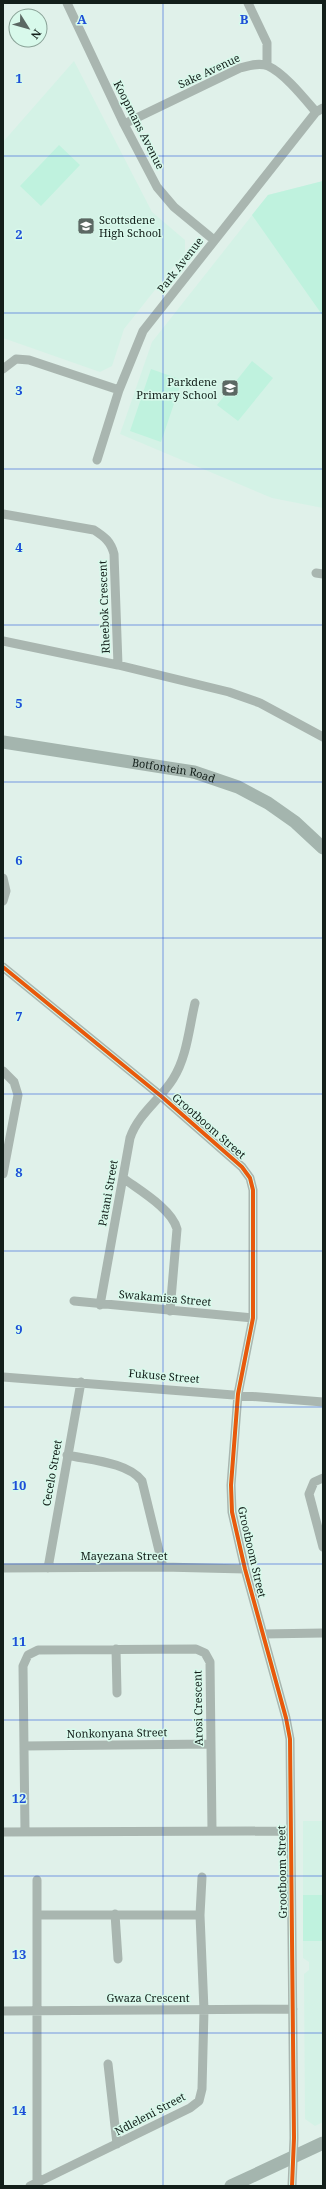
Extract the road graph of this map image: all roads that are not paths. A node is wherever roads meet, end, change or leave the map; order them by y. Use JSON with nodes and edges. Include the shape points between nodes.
{"nodes":[{"id":1,"x":66,"y":3,"type":"edge"},
{"id":2,"x":248,"y":3,"type":"edge"},
{"id":3,"x":267,"y":66,"type":"junction"},
{"id":4,"x":319,"y":110,"type":"edge"},
{"id":5,"x":124,"y":124,"type":"junction"},
{"id":6,"x":214,"y":240,"type":"junction"},
{"id":7,"x":3,"y":369,"type":"edge"},
{"id":8,"x":119,"y":390,"type":"junction"},
{"id":9,"x":97,"y":460,"type":"dead end"},
{"id":10,"x":3,"y":514,"type":"edge"},
{"id":11,"x":3,"y":641,"type":"edge"},
{"id":12,"x":118,"y":664,"type":"junction"},
{"id":13,"x":323,"y":737,"type":"edge"},
{"id":14,"x":3,"y":742,"type":"edge"},
{"id":15,"x":323,"y":848,"type":"edge"},
{"id":16,"x":3,"y":878,"type":"edge"},
{"id":17,"x":3,"y":900,"type":"edge"},
{"id":18,"x":3,"y":967,"type":"edge"},
{"id":19,"x":194,"y":1003,"type":"dead end"},
{"id":20,"x":3,"y":1071,"type":"edge"},
{"id":21,"x":160,"y":1096,"type":"junction"},
{"id":22,"x":8,"y":1126,"type":"edge"},
{"id":23,"x":3,"y":1174,"type":"edge"},
{"id":24,"x":123,"y":1178,"type":"junction"},
{"id":25,"x":74,"y":1301,"type":"dead end"},
{"id":26,"x":100,"y":1305,"type":"junction"},
{"id":27,"x":170,"y":1311,"type":"junction"},
{"id":28,"x":253,"y":1318,"type":"junction"},
{"id":29,"x":3,"y":1377,"type":"edge"},
{"id":30,"x":80,"y":1382,"type":"junction"},
{"id":31,"x":238,"y":1394,"type":"junction"},
{"id":32,"x":323,"y":1402,"type":"edge"},
{"id":33,"x":67,"y":1455,"type":"junction"},
{"id":34,"x":323,"y":1478,"type":"edge"},
{"id":35,"x":323,"y":1547,"type":"edge"},
{"id":36,"x":163,"y":1567,"type":"junction"},
{"id":37,"x":3,"y":1568,"type":"edge"},
{"id":38,"x":48,"y":1568,"type":"junction"},
{"id":39,"x":245,"y":1569,"type":"junction"},
{"id":40,"x":323,"y":1633,"type":"edge"},
{"id":41,"x":263,"y":1634,"type":"junction"},
{"id":42,"x":116,"y":1649,"type":"junction"},
{"id":43,"x":117,"y":1693,"type":"dead end"},
{"id":44,"x":211,"y":1744,"type":"junction"},
{"id":45,"x":24,"y":1746,"type":"junction"},
{"id":46,"x":212,"y":1830,"type":"junction"},
{"id":47,"x":25,"y":1831,"type":"junction"},
{"id":48,"x":290,"y":1831,"type":"junction"},
{"id":49,"x":3,"y":1832,"type":"edge"},
{"id":50,"x":202,"y":1877,"type":"dead end"},
{"id":51,"x":37,"y":1880,"type":"dead end"},
{"id":52,"x":115,"y":1914,"type":"junction"},
{"id":53,"x":37,"y":1915,"type":"junction"},
{"id":54,"x":200,"y":1915,"type":"junction"},
{"id":55,"x":118,"y":1959,"type":"dead end"},
{"id":56,"x":293,"y":2009,"type":"junction"},
{"id":57,"x":204,"y":2010,"type":"junction"},
{"id":58,"x":3,"y":2011,"type":"edge"},
{"id":59,"x":36,"y":2011,"type":"junction"},
{"id":60,"x":108,"y":2064,"type":"dead end"},
{"id":61,"x":323,"y":2143,"type":"edge"},
{"id":62,"x":117,"y":2144,"type":"junction"},
{"id":63,"x":293,"y":2156,"type":"junction"},
{"id":64,"x":34,"y":2184,"type":"edge"},
{"id":65,"x":231,"y":2186,"type":"edge"},
{"id":66,"x":292,"y":2186,"type":"edge"}],
"edges":[{"from":1,"to":5,"type":"street","name":"Koopmans Avenue"},
{"from":2,"to":3,"type":"street","via":[[267,43]]},
{"from":3,"to":4,"type":"street"},
{"from":3,"to":5,"type":"street","name":"Sake Avenue","via":[[253,65],[240,68]]},
{"from":4,"to":6,"type":"street","name":"Park Avenue"},
{"from":5,"to":6,"type":"street","name":"Koopmans Avenue","via":[[166,200]]},
{"from":6,"to":8,"type":"street","name":"Park Avenue","via":[[143,331]]},
{"from":7,"to":8,"type":"street","via":[[16,359],[28,360]]},
{"from":8,"to":9,"type":"street","name":"Park Avenue"},
{"from":10,"to":12,"type":"street","name":"Rheebok Crescent","via":[[94,530],[111,544],[114,554]]},
{"from":11,"to":12,"type":"street","name":"Rheebok Crescent"},
{"from":12,"to":13,"type":"street","name":"Rheebok Crescent","via":[[229,692],[254,701]]},
{"from":14,"to":15,"type":"main road","name":"Botfontein Road","via":[[136,762],[202,775],[238,787],[268,803],[295,822]]},
{"from":16,"to":17,"type":"street","via":[[6,892]]},
{"from":18,"to":21,"type":"street","name":"Grootboom Street"},
{"from":19,"to":21,"type":"street","name":"Patani Street","via":[[180,1069]]},
{"from":20,"to":22,"type":"street","via":[[18,1090]]},
{"from":21,"to":24,"type":"street","name":"Patani Street","via":[[133,1129]]},
{"from":21,"to":28,"type":"street","name":"Grootboom Street","via":[[242,1166],[250,1178],[253,1190]]},
{"from":22,"to":23,"type":"street"},
{"from":24,"to":26,"type":"street","name":"Patani Street"},
{"from":24,"to":27,"type":"street","via":[[170,1214],[175,1223],[177,1229]]},
{"from":25,"to":26,"type":"street","name":"Swakamisa Street"},
{"from":26,"to":27,"type":"street","name":"Swakamisa Street"},
{"from":27,"to":28,"type":"street","name":"Swakamisa Street"},
{"from":28,"to":31,"type":"street","name":"Grootboom Street"},
{"from":29,"to":30,"type":"street","name":"Fukuse Street"},
{"from":30,"to":31,"type":"street","name":"Fukuse Street"},
{"from":30,"to":33,"type":"street","name":"Cecelo Street"},
{"from":31,"to":32,"type":"street","name":"Fukuse Street"},
{"from":31,"to":39,"type":"street","name":"Grootboom Street","via":[[231,1485],[232,1512]]},
{"from":33,"to":36,"type":"street","via":[[127,1468],[139,1476]]},
{"from":33,"to":38,"type":"street","name":"Cecelo Street"},
{"from":34,"to":35,"type":"street","via":[[314,1482],[309,1494]]},
{"from":36,"to":38,"type":"street","name":"Mayezana Street"},
{"from":36,"to":39,"type":"street","name":"Mayezana Street"},
{"from":37,"to":38,"type":"street","name":"Mayezana Street"},
{"from":39,"to":41,"type":"street","name":"Grootboom Street"},
{"from":40,"to":41,"type":"street"},
{"from":41,"to":48,"type":"street","name":"Grootboom Street","via":[[290,1739]]},
{"from":42,"to":43,"type":"street"},
{"from":42,"to":44,"type":"street","name":"Arosi Crescent","via":[[196,1649],[205,1653],[210,1662]]},
{"from":42,"to":45,"type":"street","name":"Arosi Crescent","via":[[38,1650],[28,1655],[23,1666]]},
{"from":44,"to":45,"type":"street","name":"Nonkonyana Street"},
{"from":44,"to":46,"type":"street","name":"Arosi Crescent"},
{"from":45,"to":47,"type":"street","name":"Arosi Crescent"},
{"from":46,"to":47,"type":"street"},
{"from":46,"to":48,"type":"street"},
{"from":47,"to":49,"type":"street"},
{"from":48,"to":56,"type":"street","name":"Grootboom Street"},
{"from":50,"to":54,"type":"street"},
{"from":51,"to":53,"type":"street"},
{"from":52,"to":53,"type":"street"},
{"from":52,"to":54,"type":"street"},
{"from":52,"to":55,"type":"street"},
{"from":53,"to":59,"type":"street"},
{"from":54,"to":57,"type":"street"},
{"from":56,"to":57,"type":"street","name":"Gwaza Crescent"},
{"from":56,"to":63,"type":"street","name":"Grootboom Street"},
{"from":57,"to":59,"type":"street","name":"Gwaza Crescent"},
{"from":57,"to":62,"type":"street","name":"Ndleleni Street","via":[[202,2089],[199,2100],[190,2108]]},
{"from":58,"to":59,"type":"street","name":"Gwaza Crescent"},
{"from":59,"to":64,"type":"street"},
{"from":60,"to":62,"type":"street"},
{"from":61,"to":63,"type":"main road"},
{"from":62,"to":64,"type":"street","name":"Ndleleni Street"},
{"from":63,"to":65,"type":"main road"},
{"from":63,"to":66,"type":"street","name":"Grootboom Street"}]}
